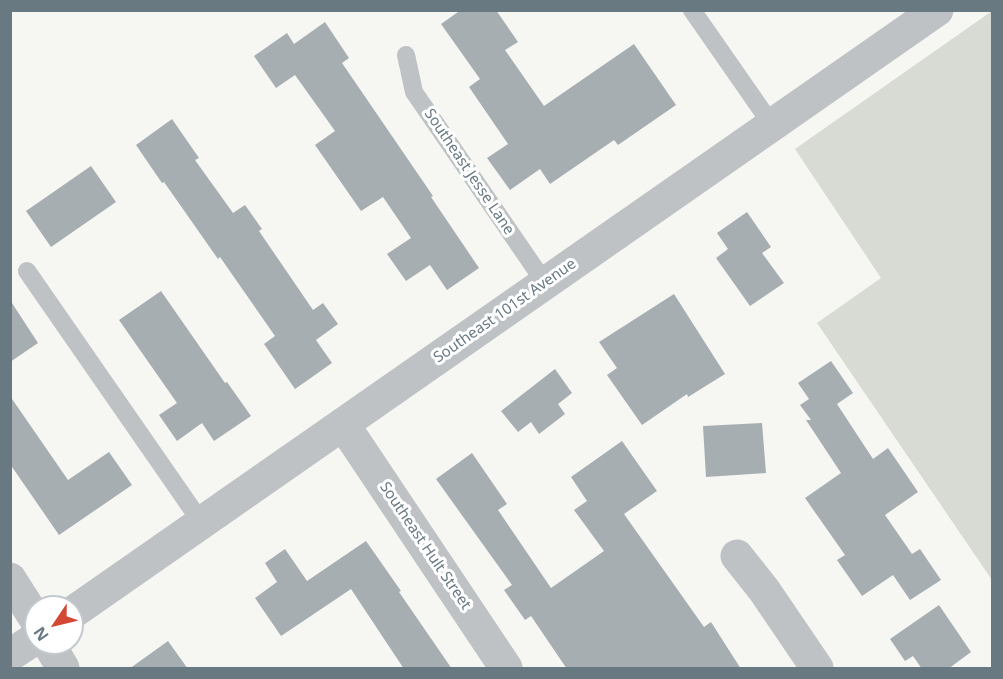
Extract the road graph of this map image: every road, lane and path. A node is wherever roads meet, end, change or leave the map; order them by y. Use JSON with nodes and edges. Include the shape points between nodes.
{"nodes":[{"id":1,"x":692,"y":10,"type":"edge"},
{"id":2,"x":937,"y":10,"type":"edge"},
{"id":3,"x":406,"y":54,"type":"dead end"},
{"id":4,"x":772,"y":125,"type":"junction"},
{"id":5,"x":27,"y":271,"type":"dead end"},
{"id":6,"x":545,"y":284,"type":"junction"},
{"id":7,"x":343,"y":424,"type":"junction"},
{"id":8,"x":201,"y":522,"type":"junction"},
{"id":9,"x":737,"y":556,"type":"dead end"},
{"id":10,"x":10,"y":579,"type":"edge"},
{"id":11,"x":24,"y":601,"type":"edge"},
{"id":12,"x":84,"y":605,"type":"edge"},
{"id":13,"x":24,"y":646,"type":"edge"},
{"id":14,"x":55,"y":655,"type":"edge"},
{"id":15,"x":10,"y":656,"type":"edge"},
{"id":16,"x":63,"y":669,"type":"edge"},
{"id":17,"x":506,"y":669,"type":"edge"},
{"id":18,"x":817,"y":669,"type":"edge"}],
"edges":[{"from":1,"to":4,"type":"lane"},
{"from":2,"to":4,"type":"street","name":"Southeast 101st Avenue"},
{"from":3,"to":6,"type":"lane","name":"Southeast Jesse Lane","via":[[414,92]]},
{"from":4,"to":6,"type":"street","name":"Southeast 101st Avenue"},
{"from":5,"to":8,"type":"lane"},
{"from":6,"to":7,"type":"street","name":"Southeast 101st Avenue"},
{"from":7,"to":8,"type":"street","name":"Southeast 101st Avenue"},
{"from":7,"to":17,"type":"street","name":"Southeast Hult Street"},
{"from":8,"to":12,"type":"street","name":"Southeast 101st Avenue"},
{"from":9,"to":18,"type":"street"},
{"from":10,"to":11,"type":"street"},
{"from":13,"to":15,"type":"street"},
{"from":14,"to":16,"type":"street"}]}
